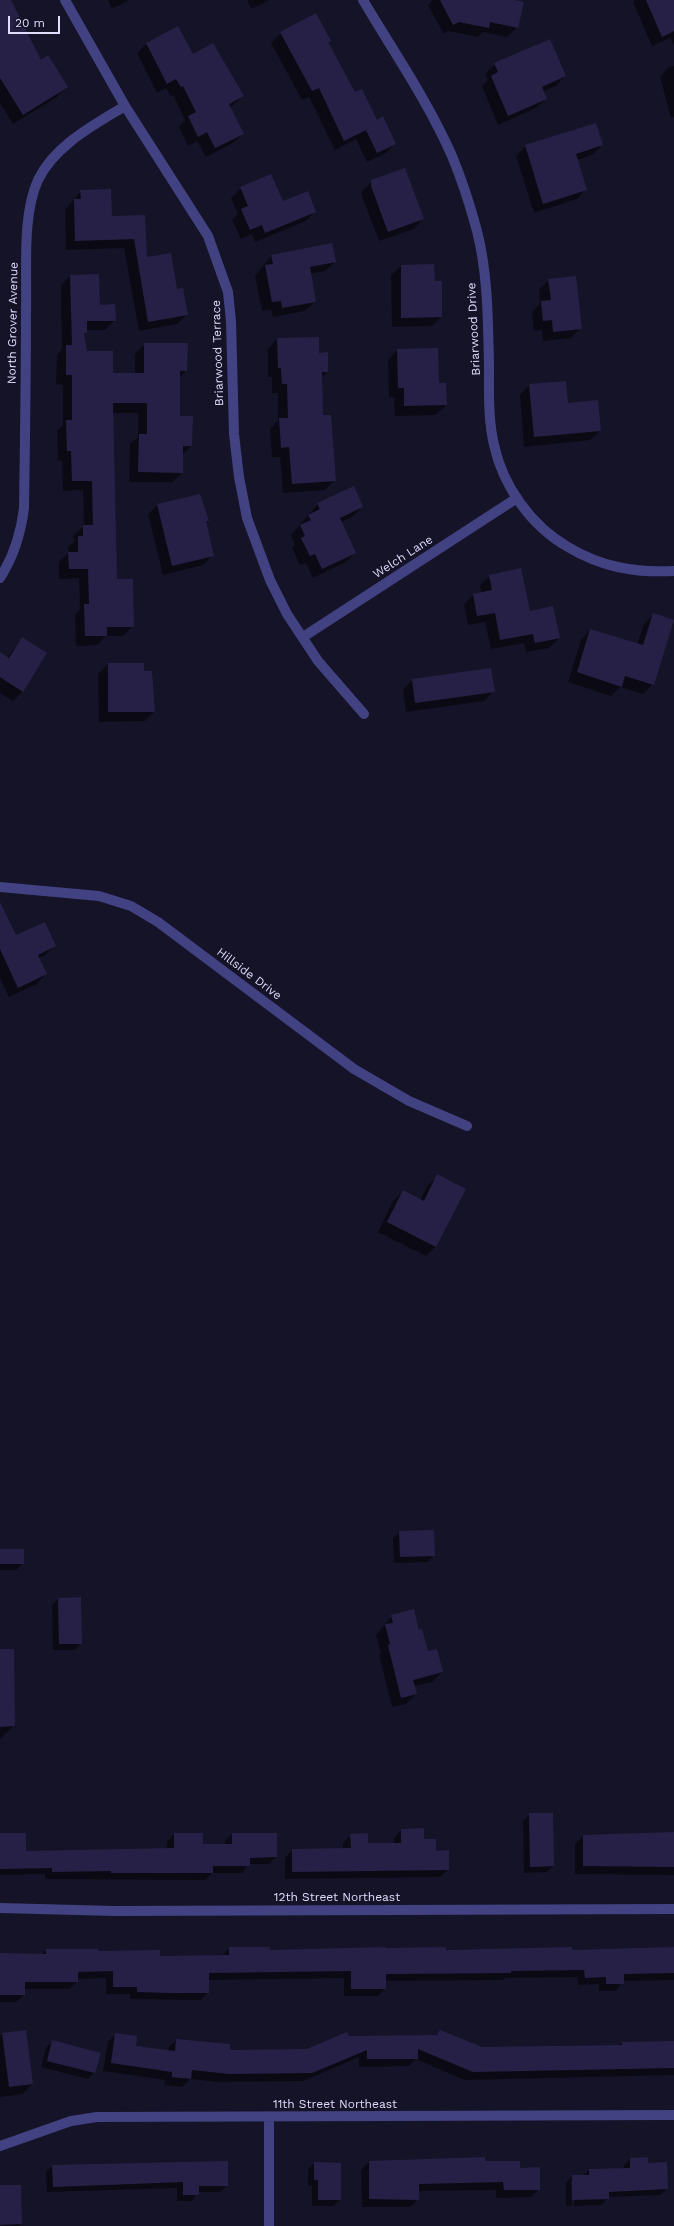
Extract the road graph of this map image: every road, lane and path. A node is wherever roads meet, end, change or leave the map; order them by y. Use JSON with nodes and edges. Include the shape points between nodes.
{"nodes":[{"id":1,"x":65,"y":0,"type":"edge"},
{"id":2,"x":362,"y":0,"type":"edge"},
{"id":3,"x":125,"y":106,"type":"junction"},
{"id":4,"x":517,"y":498,"type":"junction"},
{"id":5,"x":674,"y":571,"type":"edge"},
{"id":6,"x":0,"y":578,"type":"edge"},
{"id":7,"x":303,"y":637,"type":"junction"},
{"id":8,"x":364,"y":714,"type":"dead end"},
{"id":9,"x":0,"y":887,"type":"edge"},
{"id":10,"x":467,"y":1126,"type":"dead end"},
{"id":11,"x":0,"y":1908,"type":"edge"},
{"id":12,"x":674,"y":1908,"type":"edge"},
{"id":13,"x":674,"y":2115,"type":"edge"},
{"id":14,"x":269,"y":2118,"type":"junction"},
{"id":15,"x":0,"y":2146,"type":"edge"},
{"id":16,"x":269,"y":2226,"type":"edge"}],
"edges":[{"from":1,"to":3,"type":"street","name":"Briarwood Terrace"},
{"from":2,"to":4,"type":"street","name":"Briarwood Drive","via":[[431,112],[452,156],[469,202],[486,281],[490,418],[494,446],[503,473]]},
{"from":3,"to":6,"type":"street","name":"North Grover Avenue","via":[[75,138],[54,159],[38,179],[30,207],[27,252],[24,508],[20,534],[8,566]]},
{"from":3,"to":7,"type":"street","name":"Briarwood Terrace","via":[[208,236],[219,265],[228,292],[234,434],[247,518],[270,580],[287,614]]},
{"from":4,"to":5,"type":"street","name":"Briarwood Drive","via":[[543,528],[584,557],[623,569],[643,572]]},
{"from":4,"to":7,"type":"street","name":"Welch Lane"},
{"from":7,"to":8,"type":"street","name":"Briarwood Terrace","via":[[318,662]]},
{"from":9,"to":10,"type":"street","name":"Hillside Drive","via":[[99,896],[131,906],[158,922],[354,1069],[409,1101]]},
{"from":11,"to":12,"type":"street","name":"12th Street Northeast","via":[[115,1911]]},
{"from":13,"to":14,"type":"street","name":"11th Street Northeast"},
{"from":14,"to":15,"type":"street","name":"11th Street Northeast","via":[[97,2118],[71,2121]]},
{"from":14,"to":16,"type":"street"}]}
